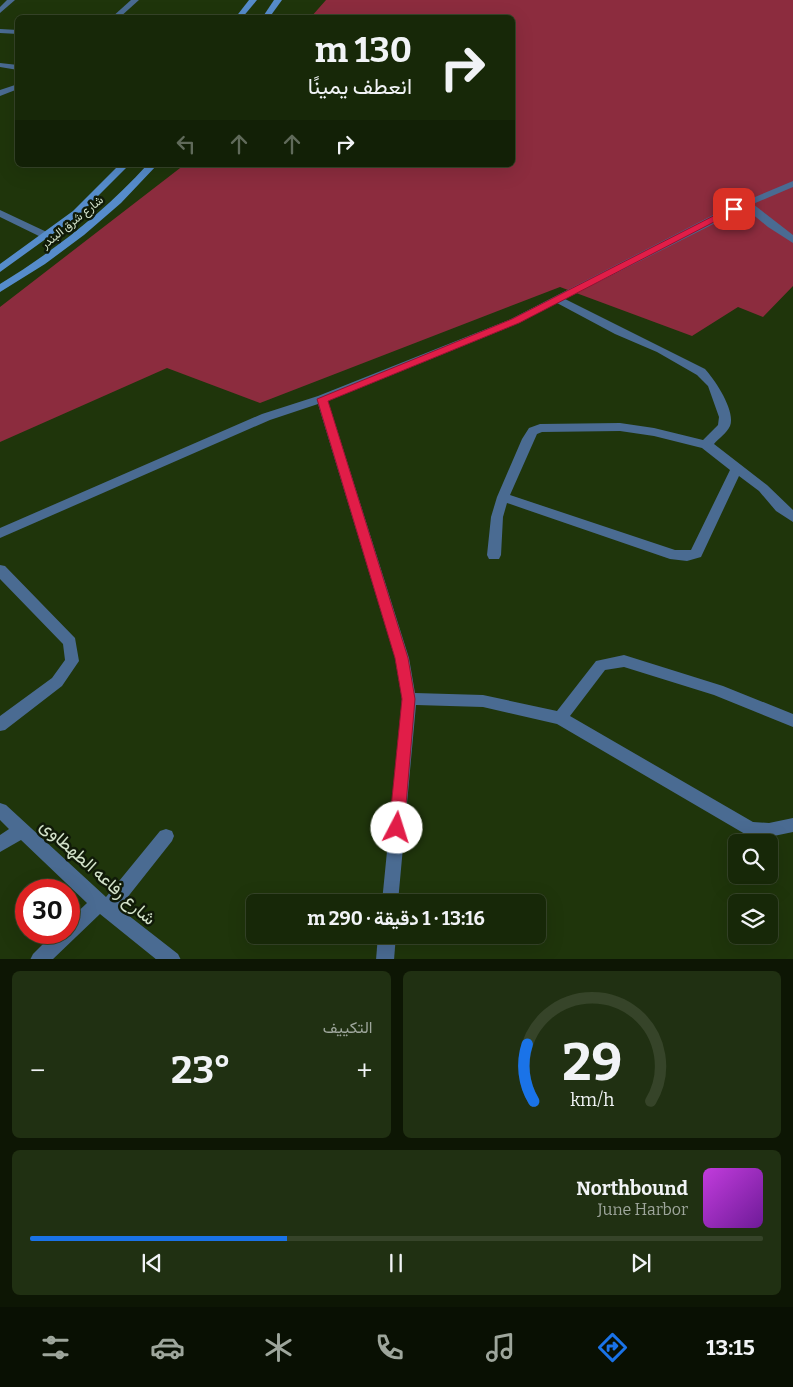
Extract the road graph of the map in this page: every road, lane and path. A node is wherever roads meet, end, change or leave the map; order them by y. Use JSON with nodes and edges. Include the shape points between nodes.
{"nodes":[{"id":1,"x":11,"y":0,"type":"edge"},
{"id":2,"x":135,"y":0,"type":"edge"},
{"id":3,"x":253,"y":0,"type":"edge"},
{"id":4,"x":278,"y":0,"type":"edge"},
{"id":5,"x":1,"y":9,"type":"edge"},
{"id":6,"x":118,"y":15,"type":"edge"},
{"id":7,"x":240,"y":15,"type":"edge"},
{"id":8,"x":267,"y":15,"type":"edge"},
{"id":9,"x":0,"y":31,"type":"edge"},
{"id":10,"x":15,"y":32,"type":"edge"},
{"id":11,"x":0,"y":65,"type":"edge"},
{"id":12,"x":15,"y":68,"type":"edge"},
{"id":13,"x":15,"y":87,"type":"edge"},
{"id":14,"x":0,"y":93,"type":"edge"},
{"id":15,"x":122,"y":167,"type":"edge"},
{"id":16,"x":150,"y":167,"type":"edge"},
{"id":17,"x":793,"y":184,"type":"edge"},
{"id":18,"x":746,"y":203,"type":"junction"},
{"id":19,"x":0,"y":213,"type":"edge"},
{"id":20,"x":47,"y":236,"type":"junction"},
{"id":21,"x":793,"y":240,"type":"edge"},
{"id":22,"x":0,"y":269,"type":"edge"},
{"id":23,"x":0,"y":289,"type":"edge"},
{"id":24,"x":556,"y":299,"type":"junction"},
{"id":25,"x":322,"y":399,"type":"junction"},
{"id":26,"x":706,"y":445,"type":"junction"},
{"id":27,"x":737,"y":468,"type":"junction"},
{"id":28,"x":503,"y":497,"type":"junction"},
{"id":29,"x":793,"y":517,"type":"edge"},
{"id":30,"x":0,"y":533,"type":"edge"},
{"id":31,"x":494,"y":555,"type":"dead end"},
{"id":32,"x":0,"y":570,"type":"edge"},
{"id":33,"x":409,"y":699,"type":"junction"},
{"id":34,"x":560,"y":718,"type":"junction"},
{"id":35,"x":793,"y":721,"type":"edge"},
{"id":36,"x":0,"y":725,"type":"edge"},
{"id":37,"x":0,"y":810,"type":"edge"},
{"id":38,"x":793,"y":825,"type":"edge"},
{"id":39,"x":22,"y":830,"type":"junction"},
{"id":40,"x":166,"y":836,"type":"dead end"},
{"id":41,"x":0,"y":844,"type":"edge"},
{"id":42,"x":391,"y":894,"type":"edge"},
{"id":43,"x":103,"y":906,"type":"junction"},
{"id":44,"x":80,"y":923,"type":"edge"},
{"id":45,"x":56,"y":944,"type":"edge"},
{"id":46,"x":386,"y":944,"type":"edge"},
{"id":47,"x":40,"y":959,"type":"edge"},
{"id":48,"x":171,"y":959,"type":"edge"},
{"id":49,"x":385,"y":959,"type":"edge"}],
"edges":[{"from":1,"to":5,"type":"street"},
{"from":2,"to":6,"type":"street"},
{"from":3,"to":7,"type":"main road"},
{"from":4,"to":8,"type":"main road"},
{"from":9,"to":10,"type":"street"},
{"from":11,"to":12,"type":"street"},
{"from":13,"to":14,"type":"street"},
{"from":15,"to":20,"type":"main road","name":"شارع شرق البندر","via":[[76,213]]},
{"from":16,"to":23,"type":"main road","name":"شارع شرق البندر","via":[[98,219]]},
{"from":17,"to":18,"type":"street"},
{"from":18,"to":21,"type":"street"},
{"from":18,"to":24,"type":"street"},
{"from":19,"to":20,"type":"street"},
{"from":20,"to":22,"type":"main road","name":"شارع شرق البندر"},
{"from":24,"to":25,"type":"street","via":[[515,321]]},
{"from":24,"to":26,"type":"street","via":[[701,372],[713,385],[725,417],[724,426]]},
{"from":25,"to":30,"type":"street","via":[[266,417]]},
{"from":25,"to":33,"type":"street","via":[[402,658]]},
{"from":26,"to":27,"type":"street"},
{"from":26,"to":28,"type":"street","via":[[620,427],[540,428],[533,431],[528,440]]},
{"from":27,"to":28,"type":"street","via":[[696,552],[687,556],[675,555]]},
{"from":27,"to":29,"type":"street"},
{"from":28,"to":31,"type":"street","via":[[497,517]]},
{"from":32,"to":36,"type":"street","via":[[70,642],[72,662],[57,682]]},
{"from":33,"to":34,"type":"street","via":[[483,701]]},
{"from":33,"to":42,"type":"street"},
{"from":34,"to":35,"type":"street","via":[[602,665],[624,661],[718,690]]},
{"from":34,"to":38,"type":"street","via":[[751,829],[768,830]]},
{"from":37,"to":39,"type":"street","name":"شارع رفاعه الطهطاوى"},
{"from":39,"to":41,"type":"street"},
{"from":39,"to":43,"type":"street","name":"شارع رفاعه الطهطاوى"},
{"from":40,"to":43,"type":"street"},
{"from":43,"to":44,"type":"street"},
{"from":43,"to":48,"type":"street","name":"شارع رفاعه الطهطاوى"},
{"from":45,"to":47,"type":"street"},
{"from":46,"to":49,"type":"street"}]}
